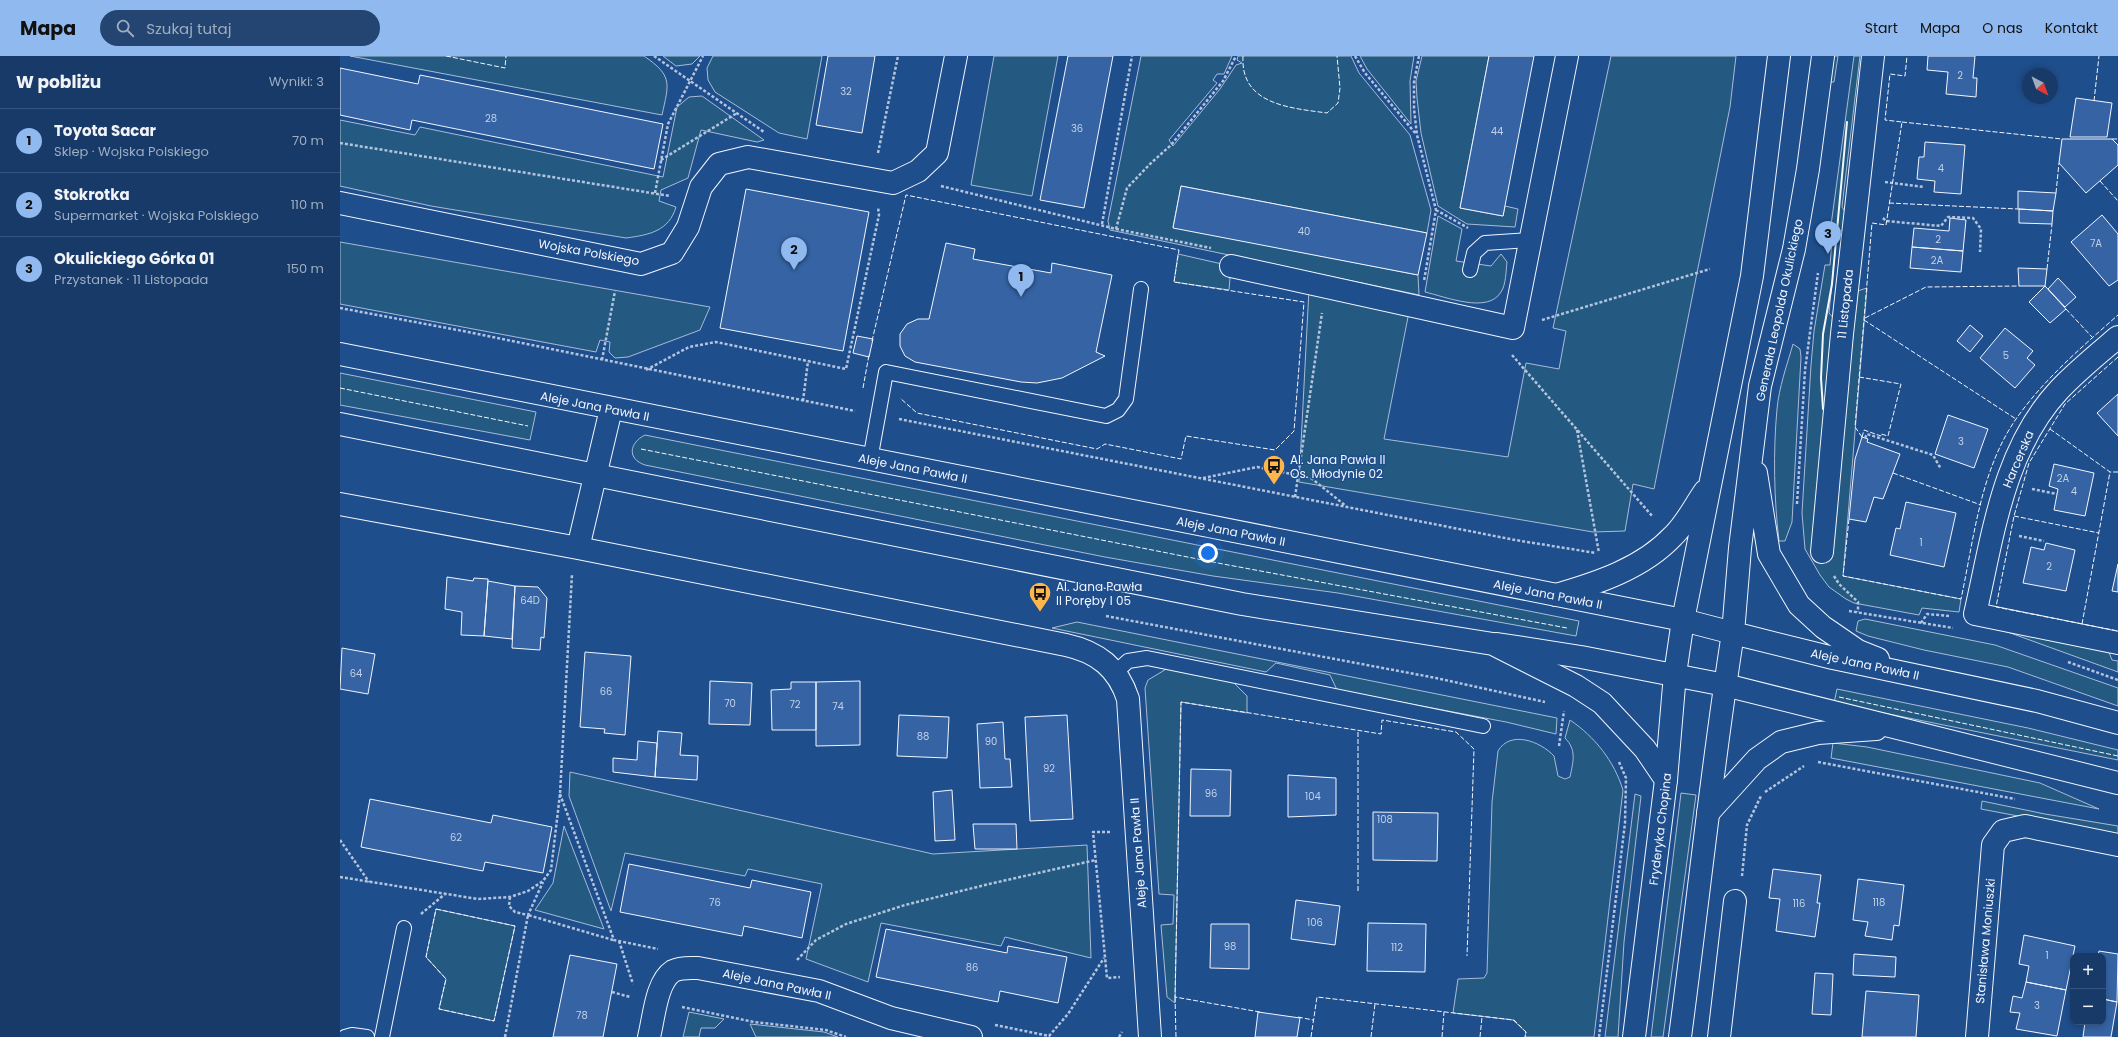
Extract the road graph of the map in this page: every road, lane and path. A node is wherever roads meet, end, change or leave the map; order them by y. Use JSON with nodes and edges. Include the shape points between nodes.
{"nodes":[{"id":1,"x":654,"y":56,"type":"edge"},
{"id":2,"x":703,"y":56,"type":"edge"},
{"id":3,"x":898,"y":56,"type":"edge"},
{"id":4,"x":956,"y":56,"type":"edge"},
{"id":5,"x":1132,"y":56,"type":"edge"},
{"id":6,"x":1236,"y":56,"type":"edge"},
{"id":7,"x":1355,"y":56,"type":"edge"},
{"id":8,"x":1419,"y":56,"type":"edge"},
{"id":9,"x":1567,"y":56,"type":"edge"},
{"id":10,"x":1779,"y":56,"type":"edge"},
{"id":11,"x":1823,"y":56,"type":"edge"},
{"id":12,"x":1873,"y":56,"type":"edge"},
{"id":13,"x":690,"y":81,"type":"junction"},
{"id":14,"x":737,"y":113,"type":"junction"},
{"id":15,"x":769,"y":135,"type":"dead end"},
{"id":16,"x":1417,"y":135,"type":"junction"},
{"id":17,"x":340,"y":143,"type":"edge"},
{"id":18,"x":661,"y":160,"type":"junction"},
{"id":19,"x":918,"y":171,"type":"junction"},
{"id":20,"x":872,"y":179,"type":"junction"},
{"id":21,"x":1859,"y":179,"type":"junction"},
{"id":22,"x":1924,"y":186,"type":"dead end"},
{"id":23,"x":655,"y":193,"type":"junction"},
{"id":24,"x":696,"y":200,"type":"junction"},
{"id":25,"x":340,"y":203,"type":"edge"},
{"id":26,"x":1879,"y":212,"type":"dead end"},
{"id":27,"x":1102,"y":224,"type":"junction"},
{"id":28,"x":1531,"y":240,"type":"junction"},
{"id":29,"x":1980,"y":252,"type":"dead end"},
{"id":30,"x":1230,"y":266,"type":"dead end"},
{"id":31,"x":1710,"y":269,"type":"dead end"},
{"id":32,"x":1470,"y":270,"type":"dead end"},
{"id":33,"x":1326,"y":287,"type":"junction"},
{"id":34,"x":1423,"y":287,"type":"dead end"},
{"id":35,"x":1141,"y":290,"type":"dead end"},
{"id":36,"x":616,"y":291,"type":"dead end"},
{"id":37,"x":340,"y":308,"type":"edge"},
{"id":38,"x":1513,"y":328,"type":"junction"},
{"id":39,"x":2118,"y":337,"type":"edge"},
{"id":40,"x":1510,"y":352,"type":"dead end"},
{"id":41,"x":340,"y":354,"type":"edge"},
{"id":42,"x":602,"y":360,"type":"junction"},
{"id":43,"x":808,"y":361,"type":"junction"},
{"id":44,"x":646,"y":370,"type":"junction"},
{"id":45,"x":803,"y":401,"type":"junction"},
{"id":46,"x":611,"y":409,"type":"junction"},
{"id":47,"x":878,"y":416,"type":"junction"},
{"id":48,"x":340,"y":424,"type":"edge"},
{"id":49,"x":1576,"y":429,"type":"junction"},
{"id":50,"x":1865,"y":438,"type":"dead end"},
{"id":51,"x":1752,"y":447,"type":"junction"},
{"id":52,"x":870,"y":460,"type":"junction"},
{"id":53,"x":1941,"y":469,"type":"dead end"},
{"id":54,"x":596,"y":474,"type":"junction"},
{"id":55,"x":1298,"y":476,"type":"junction"},
{"id":56,"x":1200,"y":479,"type":"junction"},
{"id":57,"x":1711,"y":481,"type":"junction"},
{"id":58,"x":2029,"y":488,"type":"dead end"},
{"id":59,"x":2057,"y":494,"type":"dead end"},
{"id":60,"x":1295,"y":497,"type":"junction"},
{"id":61,"x":340,"y":504,"type":"edge"},
{"id":62,"x":1347,"y":507,"type":"junction"},
{"id":63,"x":1653,"y":517,"type":"dead end"},
{"id":64,"x":2017,"y":536,"type":"dead end"},
{"id":65,"x":2044,"y":541,"type":"dead end"},
{"id":66,"x":578,"y":548,"type":"junction"},
{"id":67,"x":1822,"y":552,"type":"joint"},
{"id":68,"x":1556,"y":596,"type":"junction"},
{"id":69,"x":1858,"y":612,"type":"dead end"},
{"id":70,"x":1106,"y":616,"type":"dead end"},
{"id":71,"x":1951,"y":616,"type":"dead end"},
{"id":72,"x":1683,"y":620,"type":"junction"},
{"id":73,"x":1921,"y":623,"type":"dead end"},
{"id":74,"x":1733,"y":633,"type":"junction"},
{"id":75,"x":2118,"y":643,"type":"edge"},
{"id":76,"x":1494,"y":644,"type":"junction"},
{"id":77,"x":1116,"y":672,"type":"junction"},
{"id":78,"x":1675,"y":674,"type":"junction"},
{"id":79,"x":1931,"y":679,"type":"junction"},
{"id":80,"x":1725,"y":685,"type":"junction"},
{"id":81,"x":1547,"y":702,"type":"dead end"},
{"id":82,"x":1565,"y":706,"type":"dead end"},
{"id":83,"x":2118,"y":722,"type":"edge"},
{"id":84,"x":1482,"y":726,"type":"dead end"},
{"id":85,"x":1894,"y":728,"type":"junction"},
{"id":86,"x":1559,"y":746,"type":"dead end"},
{"id":87,"x":1617,"y":758,"type":"dead end"},
{"id":88,"x":1812,"y":760,"type":"dead end"},
{"id":89,"x":1806,"y":765,"type":"dead end"},
{"id":90,"x":1666,"y":780,"type":"junction"},
{"id":91,"x":2118,"y":783,"type":"edge"},
{"id":92,"x":1755,"y":793,"type":"dead end"},
{"id":93,"x":560,"y":794,"type":"junction"},
{"id":94,"x":1762,"y":794,"type":"junction"},
{"id":95,"x":2016,"y":799,"type":"dead end"},
{"id":96,"x":1708,"y":813,"type":"junction"},
{"id":97,"x":340,"y":840,"type":"edge"},
{"id":98,"x":2118,"y":845,"type":"edge"},
{"id":99,"x":1096,"y":860,"type":"dead end"},
{"id":100,"x":340,"y":877,"type":"edge"},
{"id":101,"x":543,"y":881,"type":"junction"},
{"id":102,"x":369,"y":882,"type":"junction"},
{"id":103,"x":446,"y":894,"type":"junction"},
{"id":104,"x":510,"y":897,"type":"junction"},
{"id":105,"x":1735,"y":901,"type":"joint"},
{"id":106,"x":528,"y":915,"type":"junction"},
{"id":107,"x":404,"y":928,"type":"joint"},
{"id":108,"x":614,"y":940,"type":"junction"},
{"id":109,"x":643,"y":946,"type":"dead end"},
{"id":110,"x":794,"y":962,"type":"dead end"},
{"id":111,"x":612,"y":992,"type":"dead end"},
{"id":112,"x":657,"y":1002,"type":"junction"},
{"id":113,"x":345,"y":1037,"type":"edge"},
{"id":114,"x":367,"y":1037,"type":"edge"},
{"id":115,"x":382,"y":1037,"type":"edge"},
{"id":116,"x":505,"y":1037,"type":"edge"},
{"id":117,"x":649,"y":1037,"type":"edge"},
{"id":118,"x":846,"y":1037,"type":"edge"},
{"id":119,"x":971,"y":1037,"type":"edge"},
{"id":120,"x":1150,"y":1037,"type":"edge"},
{"id":121,"x":1599,"y":1037,"type":"edge"},
{"id":122,"x":1634,"y":1037,"type":"edge"},
{"id":123,"x":1680,"y":1037,"type":"edge"},
{"id":124,"x":1719,"y":1037,"type":"edge"},
{"id":125,"x":1977,"y":1037,"type":"edge"}],
"edges":[{"from":1,"to":13,"type":"path"},
{"from":2,"to":13,"type":"path"},
{"from":3,"to":20,"type":"path"},
{"from":4,"to":19,"type":"street","name":"Wojska Polskiego","via":[[937,153]]},
{"from":5,"to":27,"type":"path"},
{"from":6,"to":27,"type":"path","via":[[1223,81],[1171,145],[1127,188],[1116,229]]},
{"from":7,"to":16,"type":"path","via":[[1365,73]]},
{"from":8,"to":16,"type":"path","via":[[1414,82]]},
{"from":9,"to":28,"type":"street"},
{"from":10,"to":57,"type":"street","via":[[1752,276]]},
{"from":11,"to":51,"type":"street","name":"Generała Leopolda Okulickiego","via":[[1794,249],[1766,356]]},
{"from":12,"to":21,"type":"street","name":"11 Listopada"},
{"from":13,"to":14,"type":"path"},
{"from":13,"to":18,"type":"path","via":[[668,124]]},
{"from":14,"to":15,"type":"path"},
{"from":14,"to":18,"type":"path"},
{"from":16,"to":34,"type":"path","via":[[1436,210]]},
{"from":17,"to":23,"type":"path"},
{"from":18,"to":23,"type":"path"},
{"from":19,"to":20,"type":"street","name":"Wojska Polskiego","via":[[893,183]]},
{"from":19,"to":27,"type":"path","via":[[944,188]]},
{"from":20,"to":24,"type":"street","name":"Wojska Polskiego","via":[[748,157],[719,164],[701,187]]},
{"from":20,"to":43,"type":"path","via":[[879,215],[846,368]]},
{"from":21,"to":22,"type":"path"},
{"from":21,"to":67,"type":"street","name":"11 Listopada"},
{"from":23,"to":24,"type":"path"},
{"from":24,"to":25,"type":"street","name":"Wojska Polskiego","via":[[688,227],[672,253],[641,264]]},
{"from":26,"to":29,"type":"path","via":[[1886,221],[1941,226],[1948,217],[1973,218],[1981,229]]},
{"from":28,"to":32,"type":"lane","via":[[1485,243],[1474,253]]},
{"from":28,"to":38,"type":"street"},
{"from":30,"to":33,"type":"street"},
{"from":31,"to":38,"type":"path"},
{"from":33,"to":38,"type":"street"},
{"from":33,"to":55,"type":"path"},
{"from":35,"to":47,"type":"lane","via":[[1126,399],[1118,410],[1106,416],[886,372]]},
{"from":36,"to":42,"type":"path"},
{"from":37,"to":42,"type":"path"},
{"from":39,"to":75,"type":"street","name":"Harcerska","via":[[2059,390],[2023,442],[2005,487],[1975,614]]},
{"from":40,"to":49,"type":"path"},
{"from":41,"to":46,"type":"street","name":"Aleje Jana Pawła II"},
{"from":42,"to":44,"type":"path"},
{"from":43,"to":44,"type":"path","via":[[716,342],[689,348]]},
{"from":43,"to":45,"type":"path"},
{"from":44,"to":45,"type":"path"},
{"from":45,"to":47,"type":"path"},
{"from":46,"to":52,"type":"street","name":"Aleje Jana Pawła II"},
{"from":46,"to":54,"type":"street"},
{"from":47,"to":52,"type":"lane"},
{"from":47,"to":56,"type":"path"},
{"from":48,"to":54,"type":"street"},
{"from":49,"to":62,"type":"path","via":[[1599,553],[1515,540]]},
{"from":49,"to":63,"type":"path"},
{"from":50,"to":53,"type":"path","via":[[1867,434],[1933,455]]},
{"from":51,"to":74,"type":"street","name":"Generała Leopolda Okulickiego","via":[[1736,580]]},
{"from":51,"to":79,"type":"street","via":[[1769,554],[1799,605],[1823,627],[1858,651]]},
{"from":52,"to":68,"type":"street","name":"Aleje Jana Pawła II"},
{"from":54,"to":66,"type":"street"},
{"from":54,"to":76,"type":"street","via":[[1242,604]]},
{"from":55,"to":56,"type":"path","via":[[1257,467]]},
{"from":55,"to":60,"type":"path"},
{"from":55,"to":62,"type":"path","via":[[1311,478]]},
{"from":56,"to":60,"type":"path"},
{"from":57,"to":68,"type":"street","via":[[1674,536],[1646,560],[1594,584]]},
{"from":57,"to":72,"type":"street"},
{"from":58,"to":59,"type":"path"},
{"from":60,"to":62,"type":"path"},
{"from":61,"to":66,"type":"street","name":"Aleje Jana Pawła II"},
{"from":64,"to":65,"type":"path"},
{"from":66,"to":77,"type":"street","name":"Aleje Jana Pawła II","via":[[1080,648]]},
{"from":66,"to":93,"type":"path","via":[[573,569]]},
{"from":67,"to":69,"type":"path","via":[[1839,584],[1858,602]]},
{"from":68,"to":72,"type":"street","name":"Aleje Jana Pawła II"},
{"from":70,"to":81,"type":"path","via":[[1436,678]]},
{"from":71,"to":73,"type":"path","via":[[1930,613]]},
{"from":72,"to":74,"type":"street","name":"Aleje Jana Pawła II"},
{"from":72,"to":78,"type":"street","name":"Fryderyka Chopina"},
{"from":74,"to":79,"type":"street","name":"Aleje Jana Pawła II"},
{"from":74,"to":80,"type":"street","name":"Generała Leopolda Okulickiego"},
{"from":76,"to":78,"type":"street"},
{"from":76,"to":90,"type":"street","via":[[1576,686],[1602,703],[1645,749]]},
{"from":77,"to":84,"type":"lane","via":[[1128,661],[1147,658]]},
{"from":77,"to":120,"type":"street","name":"Aleje Jana Pawła II","via":[[1128,699]]},
{"from":78,"to":80,"type":"street"},
{"from":78,"to":90,"type":"street","name":"Fryderyka Chopina"},
{"from":79,"to":83,"type":"street","name":"Aleje Jana Pawła II","via":[[2037,701]]},
{"from":80,"to":85,"type":"street"},
{"from":80,"to":96,"type":"street"},
{"from":82,"to":86,"type":"path"},
{"from":85,"to":91,"type":"street"},
{"from":85,"to":96,"type":"street","via":[[1818,733],[1781,742],[1757,759]]},
{"from":87,"to":121,"type":"path","via":[[1626,778],[1625,823]]},
{"from":88,"to":95,"type":"path"},
{"from":89,"to":94,"type":"path"},
{"from":90,"to":122,"type":"street","name":"Fryderyka Chopina"},
{"from":92,"to":94,"type":"path"},
{"from":93,"to":101,"type":"path","via":[[551,870]]},
{"from":93,"to":108,"type":"path"},
{"from":94,"to":105,"type":"path","via":[[1747,826],[1741,892]]},
{"from":96,"to":123,"type":"street"},
{"from":97,"to":102,"type":"path"},
{"from":98,"to":125,"type":"street","name":"Stanisława Moniuszki","via":[[2025,826],[2003,831],[1993,845]]},
{"from":99,"to":110,"type":"path","via":[[912,903],[846,924],[816,940]]},
{"from":100,"to":102,"type":"path"},
{"from":101,"to":104,"type":"path","via":[[528,891]]},
{"from":101,"to":106,"type":"path"},
{"from":102,"to":103,"type":"path"},
{"from":103,"to":104,"type":"path","via":[[478,899]]},
{"from":103,"to":107,"type":"path"},
{"from":104,"to":106,"type":"path","via":[[509,906],[515,912]]},
{"from":105,"to":124,"type":"street"},
{"from":106,"to":108,"type":"path"},
{"from":106,"to":116,"type":"path"},
{"from":107,"to":115,"type":"lane"},
{"from":108,"to":109,"type":"path"},
{"from":111,"to":112,"type":"path"},
{"from":112,"to":117,"type":"street","name":"Aleje Jana Pawła II"},
{"from":112,"to":118,"type":"path","via":[[754,1022],[826,1030]]},
{"from":112,"to":119,"type":"street","name":"Aleje Jana Pawła II","via":[[661,987],[674,971],[698,968],[819,991],[891,1018]]},
{"from":113,"to":114,"type":"lane"}]}
